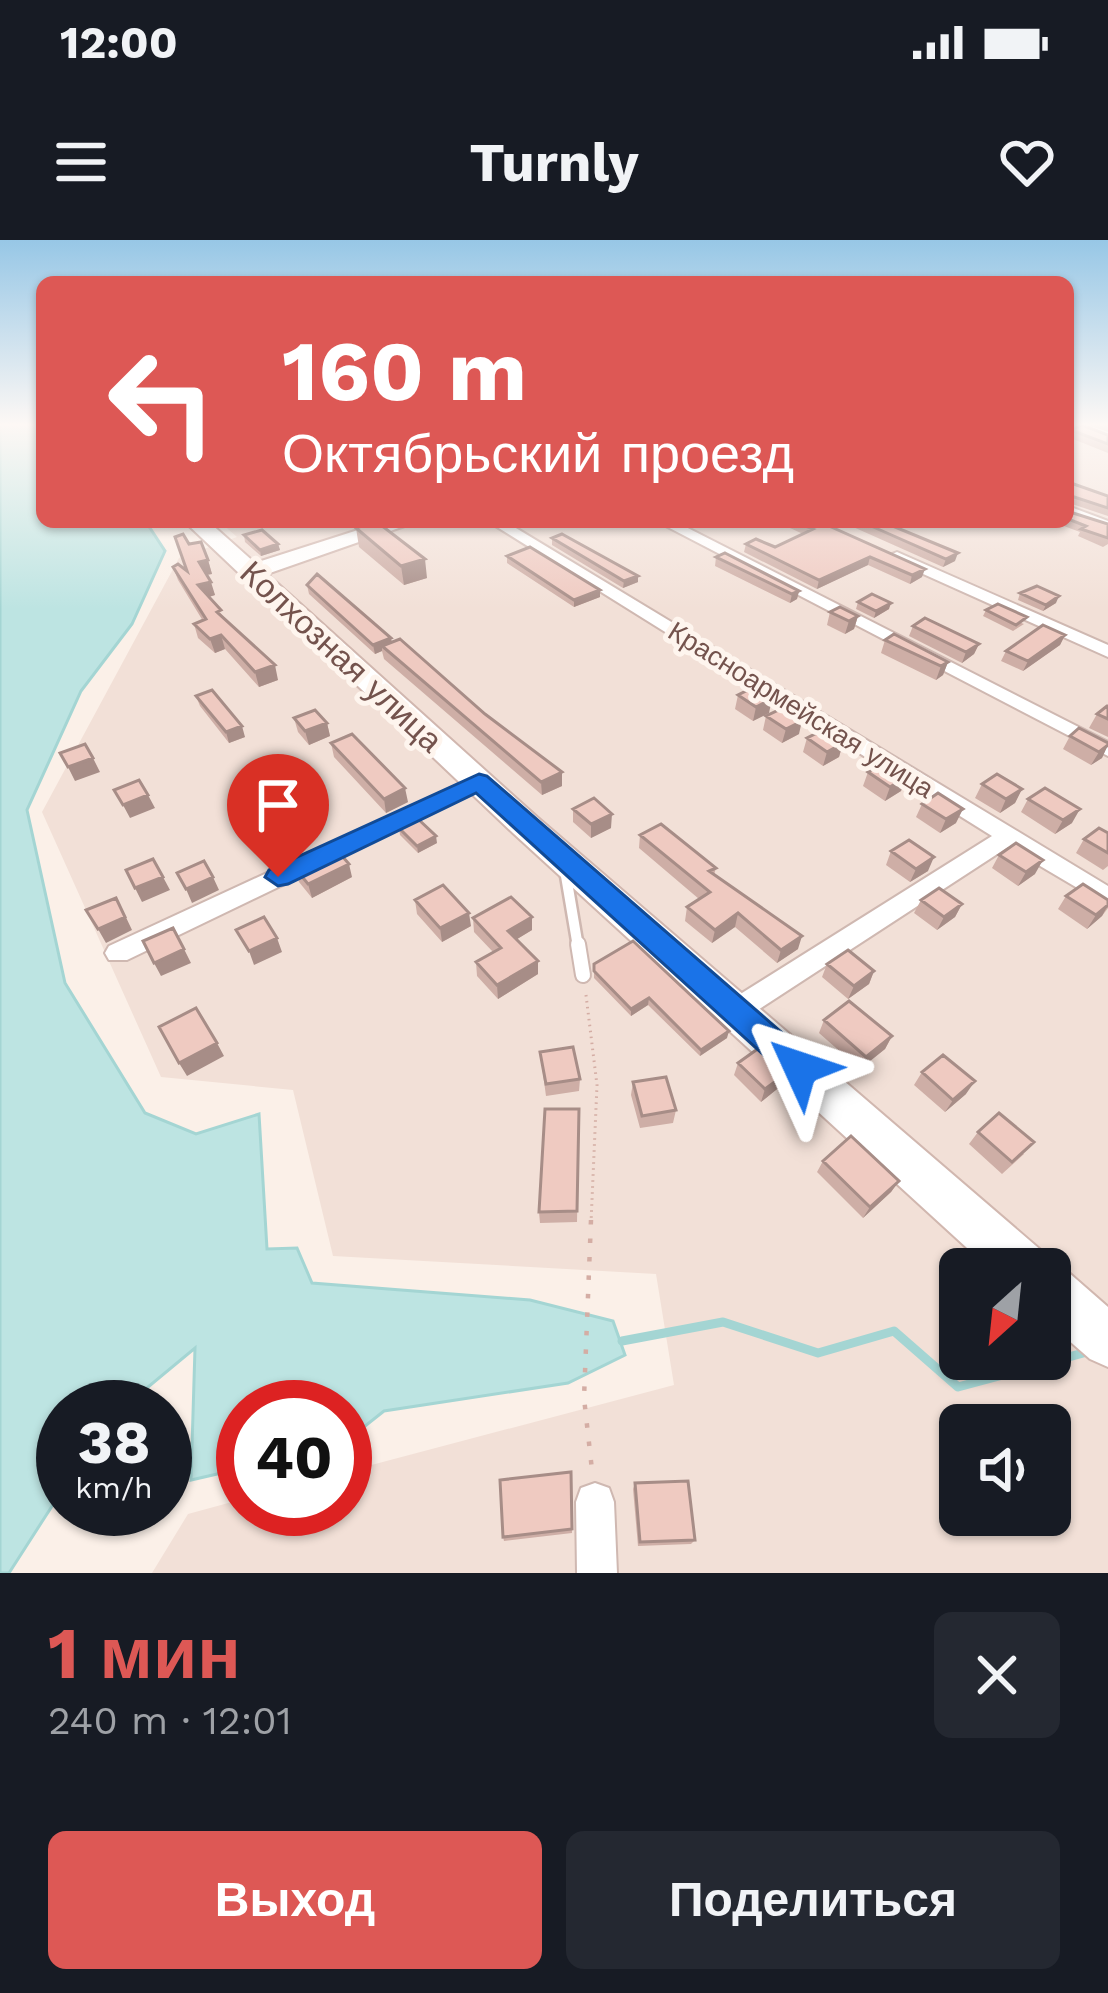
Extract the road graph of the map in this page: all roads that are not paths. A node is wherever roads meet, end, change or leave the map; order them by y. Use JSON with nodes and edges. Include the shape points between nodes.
{"nodes":[{"id":1,"x":1074,"y":512,"type":"edge"},
{"id":2,"x":1108,"y":526,"type":"edge"},
{"id":3,"x":203,"y":528,"type":"edge"},
{"id":4,"x":387,"y":528,"type":"edge"},
{"id":5,"x":506,"y":528,"type":"edge"},
{"id":6,"x":677,"y":528,"type":"edge"},
{"id":7,"x":880,"y":550,"type":"edge"},
{"id":8,"x":251,"y":572,"type":"junction"},
{"id":9,"x":1108,"y":652,"type":"edge"},
{"id":10,"x":1108,"y":750,"type":"edge"},
{"id":11,"x":479,"y":782,"type":"junction"},
{"id":12,"x":1007,"y":837,"type":"junction"},
{"id":13,"x":563,"y":859,"type":"junction"},
{"id":14,"x":1108,"y":897,"type":"edge"},
{"id":15,"x":118,"y":953,"type":"dead end"},
{"id":16,"x":584,"y":975,"type":"road end"},
{"id":17,"x":735,"y":1011,"type":"junction"},
{"id":18,"x":1002,"y":1248,"type":"edge"},
{"id":19,"x":1071,"y":1308,"type":"edge"},
{"id":20,"x":1108,"y":1341,"type":"edge"},
{"id":21,"x":595,"y":1502,"type":"road end"},
{"id":22,"x":597,"y":1573,"type":"edge"}],
"edges":[{"from":1,"to":2,"type":"street"},
{"from":3,"to":8,"type":"street","name":"Колхозная улица"},
{"from":4,"to":8,"type":"street"},
{"from":5,"to":12,"type":"street","name":"Красноармейская улица"},
{"from":6,"to":10,"type":"street"},
{"from":7,"to":9,"type":"street"},
{"from":8,"to":11,"type":"street","name":"Колхозная улица"},
{"from":11,"to":13,"type":"street","name":"Колхозная улица"},
{"from":11,"to":15,"type":"street"},
{"from":12,"to":14,"type":"street","name":"Красноармейская улица"},
{"from":12,"to":17,"type":"street"},
{"from":13,"to":16,"type":"lane"},
{"from":13,"to":17,"type":"street","name":"Колхозная улица"},
{"from":17,"to":18,"type":"street","name":"Колхозная улица"},
{"from":19,"to":20,"type":"street"},
{"from":21,"to":22,"type":"street"}]}
